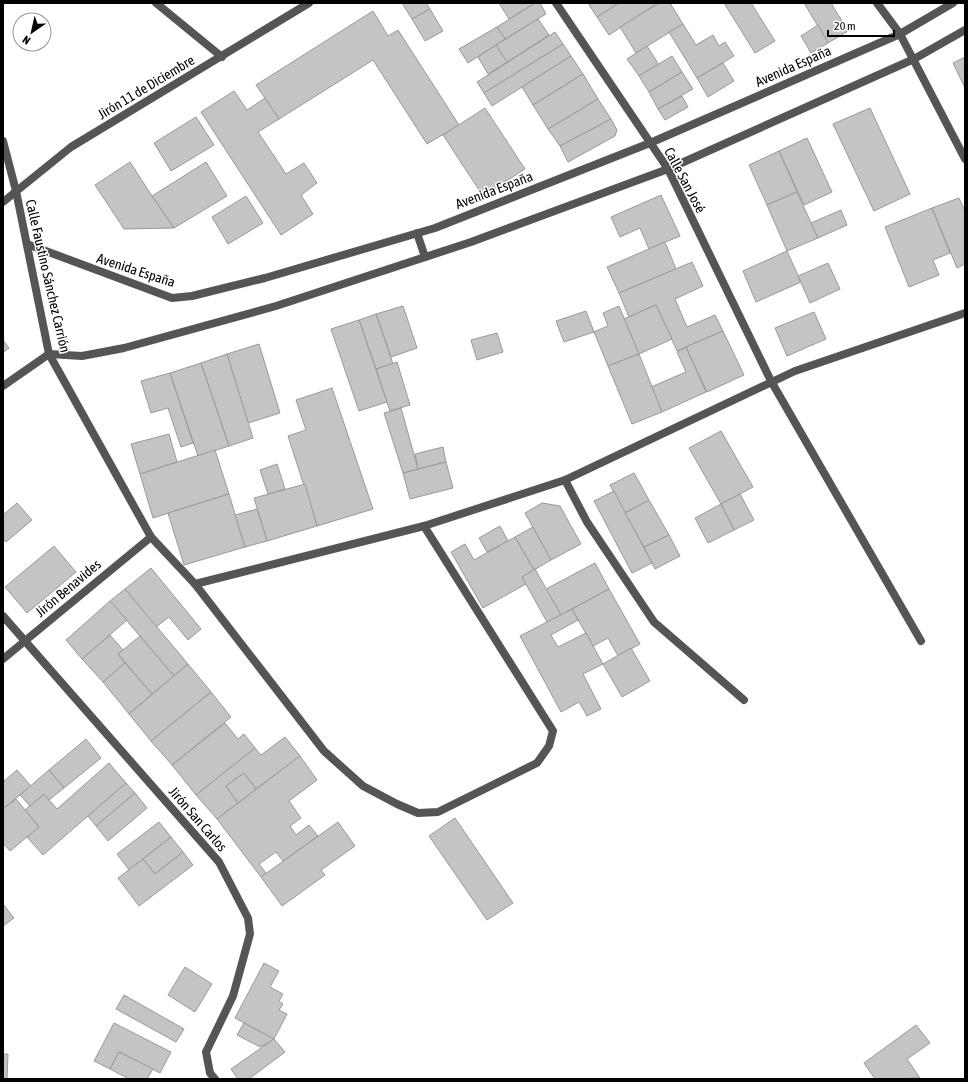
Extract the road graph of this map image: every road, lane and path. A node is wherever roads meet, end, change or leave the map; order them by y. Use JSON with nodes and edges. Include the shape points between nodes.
{"nodes":[{"id":1,"x":156,"y":3,"type":"edge"},
{"id":2,"x":310,"y":3,"type":"edge"},
{"id":3,"x":556,"y":3,"type":"edge"},
{"id":4,"x":877,"y":3,"type":"edge"},
{"id":5,"x":954,"y":3,"type":"edge"},
{"id":6,"x":965,"y":30,"type":"edge"},
{"id":7,"x":900,"y":34,"type":"junction"},
{"id":8,"x":222,"y":56,"type":"junction"},
{"id":9,"x":914,"y":59,"type":"junction"},
{"id":10,"x":3,"y":141,"type":"edge"},
{"id":11,"x":650,"y":143,"type":"junction"},
{"id":12,"x":965,"y":159,"type":"edge"},
{"id":13,"x":668,"y":169,"type":"junction"},
{"id":14,"x":16,"y":191,"type":"junction"},
{"id":15,"x":3,"y":202,"type":"edge"},
{"id":16,"x":417,"y":233,"type":"junction"},
{"id":17,"x":27,"y":244,"type":"junction"},
{"id":18,"x":425,"y":257,"type":"junction"},
{"id":19,"x":965,"y":313,"type":"edge"},
{"id":20,"x":49,"y":354,"type":"junction"},
{"id":21,"x":771,"y":381,"type":"junction"},
{"id":22,"x":3,"y":386,"type":"edge"},
{"id":23,"x":565,"y":480,"type":"junction"},
{"id":24,"x":424,"y":526,"type":"junction"},
{"id":25,"x":151,"y":537,"type":"junction"},
{"id":26,"x":195,"y":584,"type":"junction"},
{"id":27,"x":3,"y":616,"type":"edge"},
{"id":28,"x":26,"y":640,"type":"junction"},
{"id":29,"x":921,"y":641,"type":"dead end"},
{"id":30,"x":3,"y":659,"type":"edge"},
{"id":31,"x":744,"y":700,"type":"dead end"},
{"id":32,"x":215,"y":1079,"type":"edge"}],
"edges":[{"from":1,"to":8,"type":"street"},
{"from":2,"to":8,"type":"street","name":"Jirón 11 de Diciembre"},
{"from":3,"to":11,"type":"street","name":"Calle San José"},
{"from":4,"to":7,"type":"street"},
{"from":5,"to":7,"type":"street","name":"Avenida España"},
{"from":6,"to":9,"type":"street"},
{"from":7,"to":9,"type":"street"},
{"from":7,"to":11,"type":"street","name":"Avenida España"},
{"from":8,"to":14,"type":"street","name":"Jirón 11 de Diciembre","via":[[71,147]]},
{"from":9,"to":12,"type":"street"},
{"from":9,"to":13,"type":"street"},
{"from":10,"to":14,"type":"street","name":"Calle Faustino Sánchez Carrión"},
{"from":11,"to":13,"type":"street","name":"Calle San José"},
{"from":11,"to":16,"type":"street","name":"Avenida España"},
{"from":13,"to":18,"type":"street"},
{"from":13,"to":21,"type":"street","name":"Calle San José"},
{"from":14,"to":15,"type":"street","name":"Jirón 11 de Diciembre"},
{"from":14,"to":17,"type":"street","name":"Calle Faustino Sánchez Carrión"},
{"from":16,"to":17,"type":"street","name":"Avenida España","via":[[265,278],[192,296],[172,298]]},
{"from":16,"to":18,"type":"street"},
{"from":17,"to":20,"type":"street","name":"Calle Faustino Sánchez Carrión"},
{"from":18,"to":20,"type":"street","via":[[276,306],[124,348],[82,356]]},
{"from":19,"to":21,"type":"street"},
{"from":20,"to":22,"type":"street"},
{"from":20,"to":25,"type":"street","name":"Calle Faustino Sánchez Carrión"},
{"from":21,"to":23,"type":"street"},
{"from":21,"to":29,"type":"street","name":"Calle San José"},
{"from":23,"to":24,"type":"street"},
{"from":23,"to":31,"type":"street","via":[[587,522],[654,622]]},
{"from":24,"to":26,"type":"street"},
{"from":24,"to":26,"type":"street","name":"Calle Faustino Sánchez Carrión","via":[[553,732],[549,746],[537,763],[438,812],[418,813],[363,786],[324,751]]},
{"from":25,"to":26,"type":"street","name":"Calle Faustino Sánchez Carrión"},
{"from":25,"to":28,"type":"street","name":"Jirón Benavides"},
{"from":27,"to":28,"type":"street","name":"Jirón San Carlos"},
{"from":28,"to":30,"type":"street","name":"Jirón Benavides"},
{"from":28,"to":32,"type":"street","name":"Jirón San Carlos","via":[[218,862],[248,918],[250,934],[233,996],[206,1052],[210,1074]]}]}
